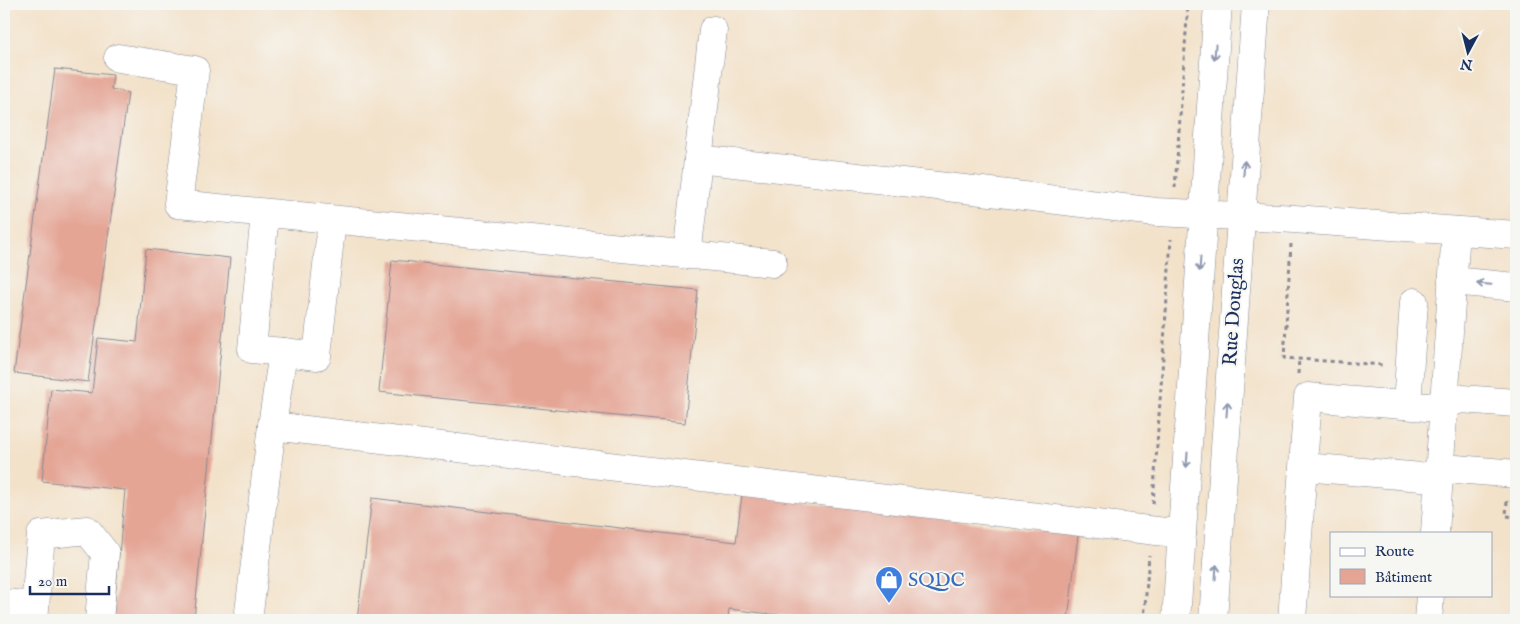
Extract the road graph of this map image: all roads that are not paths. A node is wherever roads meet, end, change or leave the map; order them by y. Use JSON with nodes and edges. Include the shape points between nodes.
{"nodes":[{"id":1,"x":1218,"y":4,"type":"edge"},
{"id":2,"x":1256,"y":4,"type":"edge"},
{"id":3,"x":713,"y":30,"type":"dead end"},
{"id":4,"x":118,"y":58,"type":"dead end"},
{"id":5,"x":698,"y":159,"type":"junction"},
{"id":6,"x":265,"y":213,"type":"junction"},
{"id":7,"x":1203,"y":216,"type":"junction"},
{"id":8,"x":1240,"y":217,"type":"junction"},
{"id":9,"x":332,"y":220,"type":"junction"},
{"id":10,"x":1456,"y":231,"type":"junction"},
{"id":11,"x":1516,"y":235,"type":"edge"},
{"id":12,"x":687,"y":254,"type":"junction"},
{"id":13,"x":773,"y":263,"type":"dead end"},
{"id":14,"x":1452,"y":281,"type":"junction"},
{"id":15,"x":1516,"y":286,"type":"edge"},
{"id":16,"x":1414,"y":302,"type":"dead end"},
{"id":17,"x":283,"y":352,"type":"junction"},
{"id":18,"x":1516,"y":403,"type":"edge"},
{"id":19,"x":1444,"y":404,"type":"junction"},
{"id":20,"x":1407,"y":405,"type":"junction"},
{"id":21,"x":272,"y":426,"type":"junction"},
{"id":22,"x":1304,"y":467,"type":"junction"},
{"id":23,"x":1439,"y":473,"type":"junction"},
{"id":24,"x":1516,"y":474,"type":"edge"},
{"id":25,"x":1434,"y":532,"type":"edge"},
{"id":26,"x":1182,"y":534,"type":"junction"},
{"id":27,"x":1430,"y":596,"type":"edge"},
{"id":28,"x":4,"y":603,"type":"edge"},
{"id":29,"x":34,"y":613,"type":"edge"},
{"id":30,"x":99,"y":620,"type":"edge"},
{"id":31,"x":248,"y":620,"type":"edge"},
{"id":32,"x":1176,"y":620,"type":"edge"},
{"id":33,"x":1213,"y":620,"type":"edge"},
{"id":34,"x":1292,"y":620,"type":"edge"},
{"id":35,"x":1428,"y":620,"type":"edge"}],
"edges":[{"from":1,"to":7,"type":"street","name":"Rue Douglas","one_way":true},
{"from":8,"to":2,"type":"street","name":"Rue Douglas","one_way":true},
{"from":3,"to":5,"type":"street"},
{"from":4,"to":6,"type":"street","via":[[195,70],[178,204]]},
{"from":5,"to":7,"type":"street"},
{"from":5,"to":12,"type":"street"},
{"from":6,"to":9,"type":"street"},
{"from":6,"to":17,"type":"street","via":[[252,348]]},
{"from":7,"to":8,"type":"street"},
{"from":7,"to":26,"type":"street","name":"Rue Douglas","one_way":true},
{"from":8,"to":10,"type":"street"},
{"from":33,"to":8,"type":"street","name":"Rue Douglas","one_way":true},
{"from":9,"to":12,"type":"street"},
{"from":9,"to":17,"type":"street","via":[[317,356]]},
{"from":10,"to":11,"type":"street"},
{"from":10,"to":14,"type":"street"},
{"from":12,"to":13,"type":"street"},
{"from":15,"to":14,"type":"street","one_way":true},
{"from":14,"to":19,"type":"street"},
{"from":16,"to":20,"type":"street"},
{"from":17,"to":21,"type":"street"},
{"from":18,"to":19,"type":"street","via":[[1461,399]]},
{"from":19,"to":20,"type":"street","via":[[1426,407]]},
{"from":19,"to":23,"type":"street"},
{"from":20,"to":22,"type":"street","via":[[1308,397]]},
{"from":21,"to":26,"type":"street"},
{"from":21,"to":31,"type":"street"},
{"from":22,"to":23,"type":"street","via":[[1422,477]]},
{"from":22,"to":34,"type":"street"},
{"from":23,"to":24,"type":"street","via":[[1456,469]]},
{"from":23,"to":25,"type":"street"},
{"from":26,"to":32,"type":"street","name":"Rue Douglas"},
{"from":27,"to":35,"type":"street"},
{"from":28,"to":29,"type":"street"},
{"from":29,"to":30,"type":"street","via":[[41,535],[87,530],[105,553]]}]}
